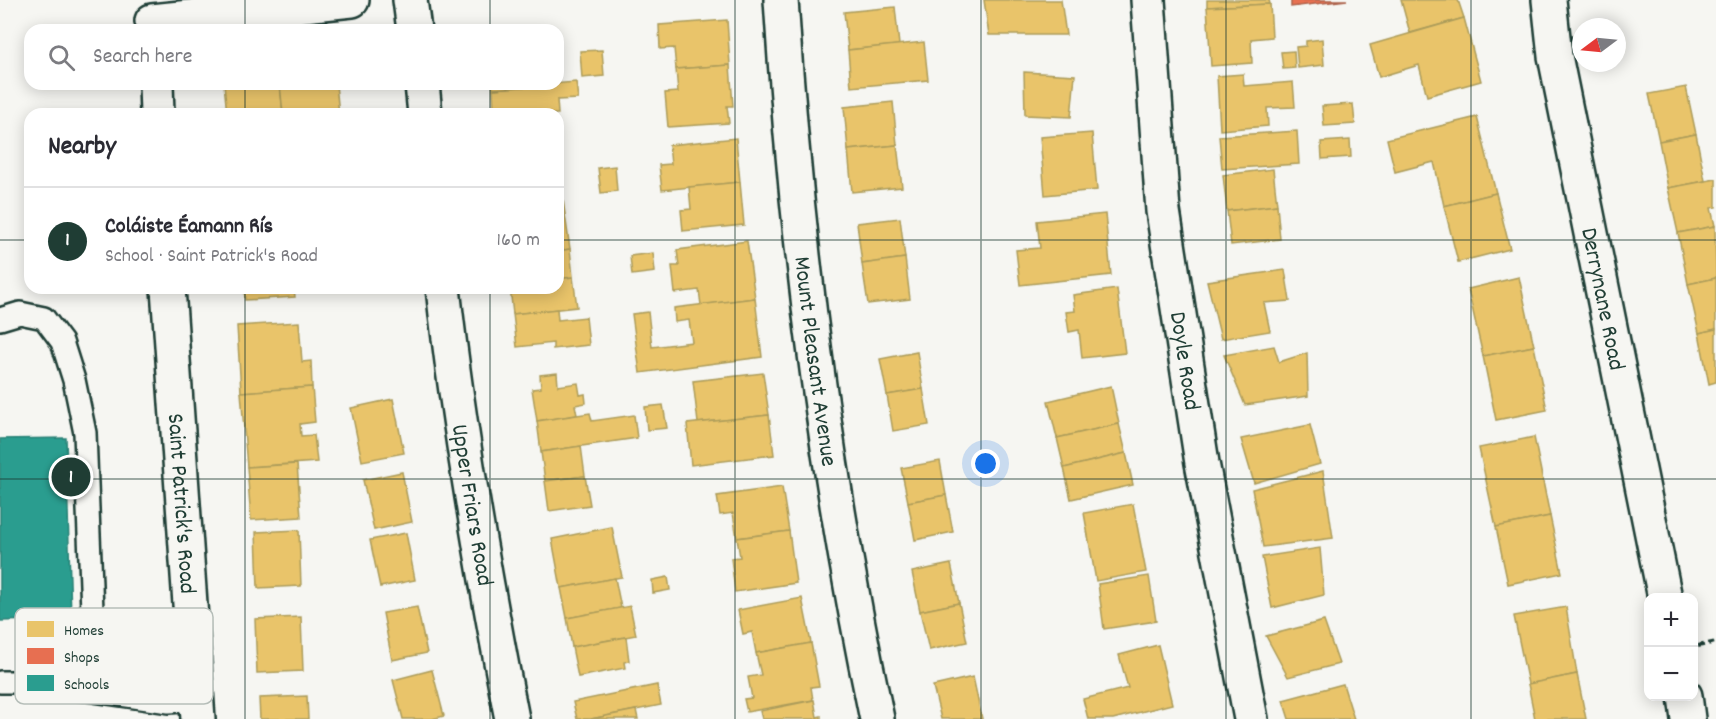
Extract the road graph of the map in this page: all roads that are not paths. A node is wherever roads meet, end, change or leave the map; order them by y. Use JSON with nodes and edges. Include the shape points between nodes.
{"nodes":[{"id":1,"x":352,"y":0,"type":"edge"},
{"id":2,"x":410,"y":0,"type":"edge"},
{"id":3,"x":781,"y":0,"type":"edge"},
{"id":4,"x":1148,"y":0,"type":"edge"},
{"id":5,"x":1549,"y":0,"type":"edge"},
{"id":6,"x":152,"y":17,"type":"edge"},
{"id":7,"x":413,"y":24,"type":"edge"},
{"id":8,"x":156,"y":90,"type":"edge"},
{"id":9,"x":423,"y":90,"type":"edge"},
{"id":10,"x":157,"y":108,"type":"edge"},
{"id":11,"x":424,"y":108,"type":"edge"},
{"id":12,"x":168,"y":294,"type":"edge"},
{"id":13,"x":444,"y":294,"type":"edge"},
{"id":14,"x":0,"y":319,"type":"edge"},
{"id":15,"x":1664,"y":593,"type":"edge"},
{"id":16,"x":92,"y":608,"type":"edge"},
{"id":17,"x":190,"y":608,"type":"edge"},
{"id":18,"x":1685,"y":701,"type":"edge"},
{"id":19,"x":176,"y":704,"type":"edge"},
{"id":20,"x":197,"y":710,"type":"edge"},
{"id":21,"x":512,"y":719,"type":"edge"},
{"id":22,"x":877,"y":719,"type":"edge"},
{"id":23,"x":1251,"y":719,"type":"edge"},
{"id":24,"x":1688,"y":719,"type":"edge"}],
"edges":[{"from":1,"to":6,"type":"street"},
{"from":2,"to":7,"type":"street"},
{"from":3,"to":22,"type":"street","name":"Mount Pleasant Avenue","via":[[790,130],[813,334],[848,565]]},
{"from":4,"to":23,"type":"street","name":"Doyle Road","via":[[1162,205],[1176,306]]},
{"from":5,"to":15,"type":"street","name":"Derrynane Road","via":[[1555,56]]},
{"from":8,"to":10,"type":"street"},
{"from":9,"to":11,"type":"street"},
{"from":12,"to":17,"type":"street","name":"Saint Patrick's Road"},
{"from":13,"to":21,"type":"street","name":"Upper Friars Road","via":[[481,561]]},
{"from":14,"to":16,"type":"lane","via":[[20,313],[44,318],[62,342],[85,433]]},
{"from":18,"to":24,"type":"street"},
{"from":19,"to":20,"type":"lane"}]}
